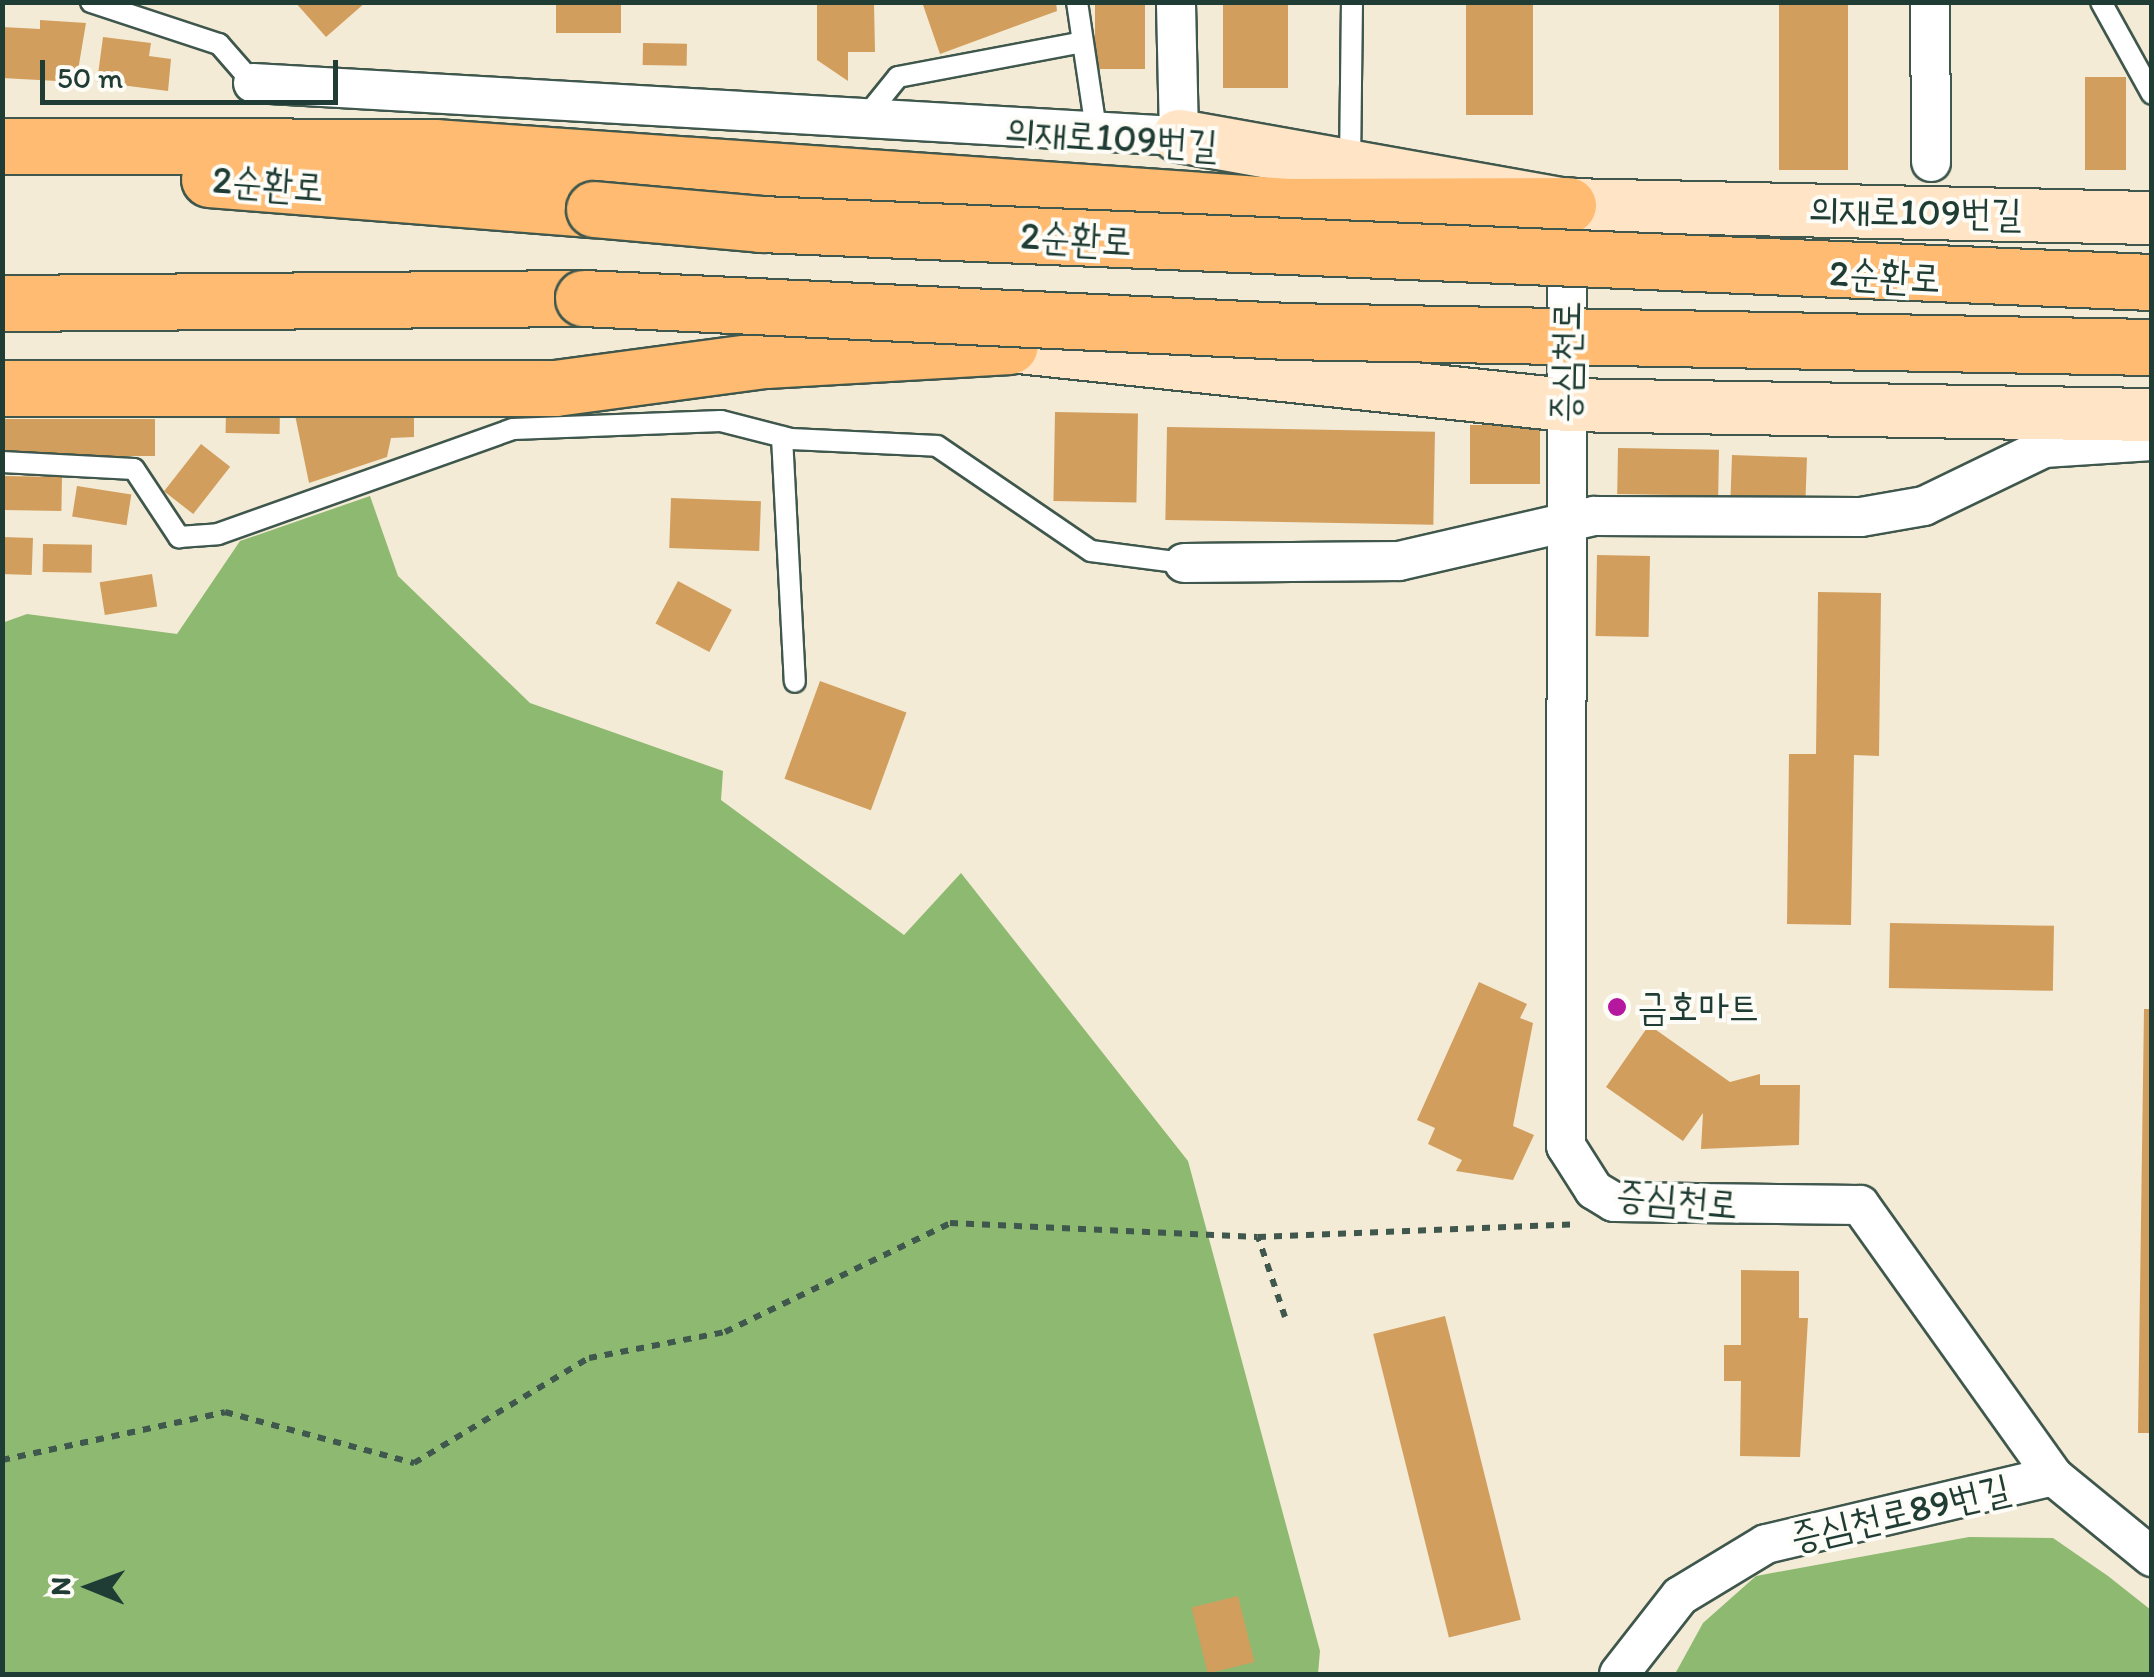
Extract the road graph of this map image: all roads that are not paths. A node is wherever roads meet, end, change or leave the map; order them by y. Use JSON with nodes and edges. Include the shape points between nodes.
{"nodes":[{"id":1,"x":91,"y":2,"type":"edge"},
{"id":2,"x":1077,"y":2,"type":"edge"},
{"id":3,"x":1176,"y":2,"type":"edge"},
{"id":4,"x":1352,"y":2,"type":"edge"},
{"id":5,"x":1930,"y":2,"type":"edge"},
{"id":6,"x":2101,"y":2,"type":"edge"},
{"id":7,"x":1078,"y":44,"type":"junction"},
{"id":8,"x":253,"y":83,"type":"joint"},
{"id":9,"x":2152,"y":94,"type":"edge"},
{"id":10,"x":861,"y":123,"type":"junction"},
{"id":11,"x":1097,"y":136,"type":"junction"},
{"id":12,"x":1179,"y":136,"type":"junction"},
{"id":13,"x":2,"y":146,"type":"edge"},
{"id":14,"x":1931,"y":162,"type":"dead end"},
{"id":15,"x":2,"y":164,"type":"edge"},
{"id":16,"x":1350,"y":171,"type":"junction"},
{"id":17,"x":1568,"y":204,"type":"junction"},
{"id":18,"x":2152,"y":218,"type":"edge"},
{"id":19,"x":2152,"y":282,"type":"edge"},
{"id":20,"x":2,"y":303,"type":"edge"},
{"id":21,"x":1010,"y":346,"type":"joint"},
{"id":22,"x":2152,"y":347,"type":"edge"},
{"id":23,"x":2,"y":388,"type":"edge"},
{"id":24,"x":1566,"y":405,"type":"junction"},
{"id":25,"x":2152,"y":414,"type":"edge"},
{"id":26,"x":782,"y":436,"type":"junction"},
{"id":27,"x":2152,"y":441,"type":"edge"},
{"id":28,"x":2,"y":462,"type":"edge"},
{"id":29,"x":1564,"y":519,"type":"junction"},
{"id":30,"x":1184,"y":562,"type":"joint"},
{"id":31,"x":795,"y":682,"type":"dead end"},
{"id":32,"x":2053,"y":1476,"type":"junction"},
{"id":33,"x":2152,"y":1557,"type":"edge"},
{"id":34,"x":1619,"y":1674,"type":"edge"}],
"edges":[{"from":1,"to":8,"type":"lane","name":"의재로109번길","via":[[219,44]]},
{"from":2,"to":7,"type":"lane"},
{"from":3,"to":12,"type":"street"},
{"from":4,"to":16,"type":"lane"},
{"from":5,"to":14,"type":"street"},
{"from":6,"to":9,"type":"lane"},
{"from":7,"to":10,"type":"lane","via":[[898,77]]},
{"from":7,"to":11,"type":"lane"},
{"from":8,"to":10,"type":"street","name":"의재로109번길"},
{"from":10,"to":11,"type":"street","name":"의재로109번길"},
{"from":11,"to":12,"type":"street","name":"의재로109번길"},
{"from":12,"to":16,"type":"street","name":"의재로109번길"},
{"from":13,"to":17,"type":"highway","via":[[434,147],[1288,206]]},
{"from":15,"to":19,"type":"highway","name":"2순환로","bridge":true,"via":[[780,225]]},
{"from":16,"to":17,"type":"street","name":"의재로109번길"},
{"from":17,"to":18,"type":"street","name":"의재로109번길"},
{"from":17,"to":24,"type":"street","name":"증심천로"},
{"from":20,"to":22,"type":"highway","name":"2순환로","bridge":true,"via":[[583,298],[1287,331]]},
{"from":21,"to":23,"type":"highway","via":[[766,360],[555,388]]},
{"from":21,"to":24,"type":"street"},
{"from":24,"to":25,"type":"street"},
{"from":24,"to":29,"type":"street","name":"증심천로"},
{"from":26,"to":28,"type":"lane","via":[[721,422],[514,428],[218,534],[179,537],[134,468]]},
{"from":26,"to":30,"type":"lane","via":[[937,446],[1091,551]]},
{"from":26,"to":31,"type":"lane"},
{"from":27,"to":29,"type":"street","via":[[2020,454],[1946,497],[1878,514]]},
{"from":29,"to":30,"type":"street","via":[[1494,544],[1398,561]]},
{"from":29,"to":32,"type":"street","name":"증심천로","via":[[1566,1146],[1614,1202],[1860,1205]]},
{"from":32,"to":33,"type":"street","name":"증심천로"},
{"from":32,"to":34,"type":"street","name":"증심천로89번길","via":[[1766,1544],[1680,1596]]}]}
